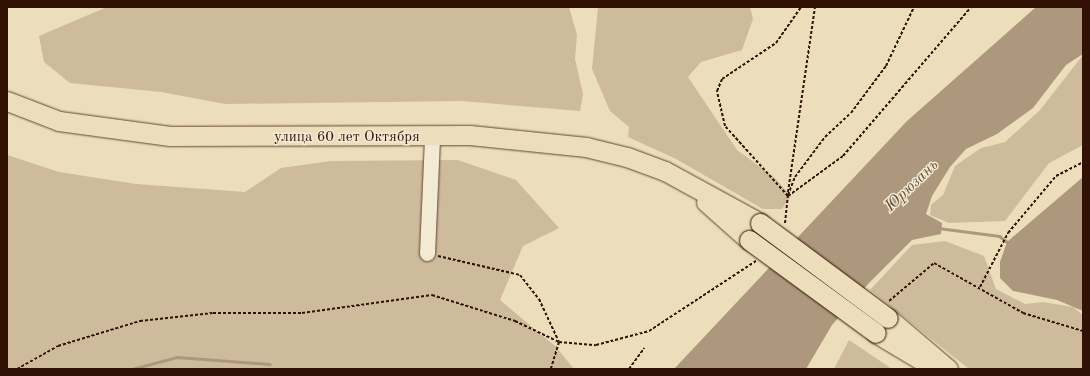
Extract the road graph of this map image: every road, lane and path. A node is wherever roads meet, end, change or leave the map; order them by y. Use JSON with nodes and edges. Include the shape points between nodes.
{"nodes":[{"id":1,"x":801,"y":7,"type":"edge"},
{"id":2,"x":815,"y":7,"type":"edge"},
{"id":3,"x":914,"y":7,"type":"edge"},
{"id":4,"x":972,"y":7,"type":"edge"},
{"id":5,"x":7,"y":101,"type":"edge"},
{"id":6,"x":432,"y":138,"type":"junction"},
{"id":7,"x":1083,"y":162,"type":"edge"},
{"id":8,"x":684,"y":182,"type":"junction"},
{"id":9,"x":788,"y":196,"type":"junction"},
{"id":10,"x":785,"y":225,"type":"dead end"},
{"id":11,"x":427,"y":253,"type":"joint"},
{"id":12,"x":758,"y":259,"type":"dead end"},
{"id":13,"x":980,"y":287,"type":"junction"},
{"id":14,"x":888,"y":318,"type":"junction"},
{"id":15,"x":1083,"y":331,"type":"edge"},
{"id":16,"x":559,"y":342,"type":"junction"},
{"id":17,"x":644,"y":348,"type":"dead end"},
{"id":18,"x":16,"y":369,"type":"edge"},
{"id":19,"x":551,"y":369,"type":"edge"},
{"id":20,"x":629,"y":369,"type":"edge"},
{"id":21,"x":935,"y":369,"type":"edge"},
{"id":22,"x":948,"y":369,"type":"edge"}],
"edges":[{"from":1,"to":9,"type":"path","via":[[776,43],[722,80],[717,91],[726,126]]},
{"from":2,"to":9,"type":"path"},
{"from":3,"to":9,"type":"path","via":[[886,66],[852,113],[825,137],[795,177]]},
{"from":4,"to":9,"type":"path","via":[[843,156]]},
{"from":5,"to":6,"type":"main road","name":"улица 60 лет Октября","via":[[59,121],[170,136]]},
{"from":6,"to":8,"type":"main road","name":"улица 60 лет Октября","via":[[515,137],[586,147],[644,162]]},
{"from":6,"to":11,"type":"street"},
{"from":7,"to":13,"type":"path","via":[[1056,176],[1008,232],[998,245]]},
{"from":8,"to":14,"type":"main road","bridge":true,"via":[[760,223]]},
{"from":8,"to":21,"type":"main road","bridge":true,"via":[[749,240],[876,333]]},
{"from":9,"to":10,"type":"path"},
{"from":11,"to":16,"type":"path","via":[[520,275],[539,299]]},
{"from":12,"to":16,"type":"path","via":[[649,331],[596,345]]},
{"from":13,"to":14,"type":"path","via":[[934,263],[889,299]]},
{"from":13,"to":15,"type":"path","via":[[1023,313]]},
{"from":14,"to":22,"type":"main road"},
{"from":16,"to":18,"type":"path","via":[[515,321],[432,295],[302,313],[213,313],[140,321],[58,346]]},
{"from":16,"to":19,"type":"path"},
{"from":17,"to":20,"type":"path"}]}
